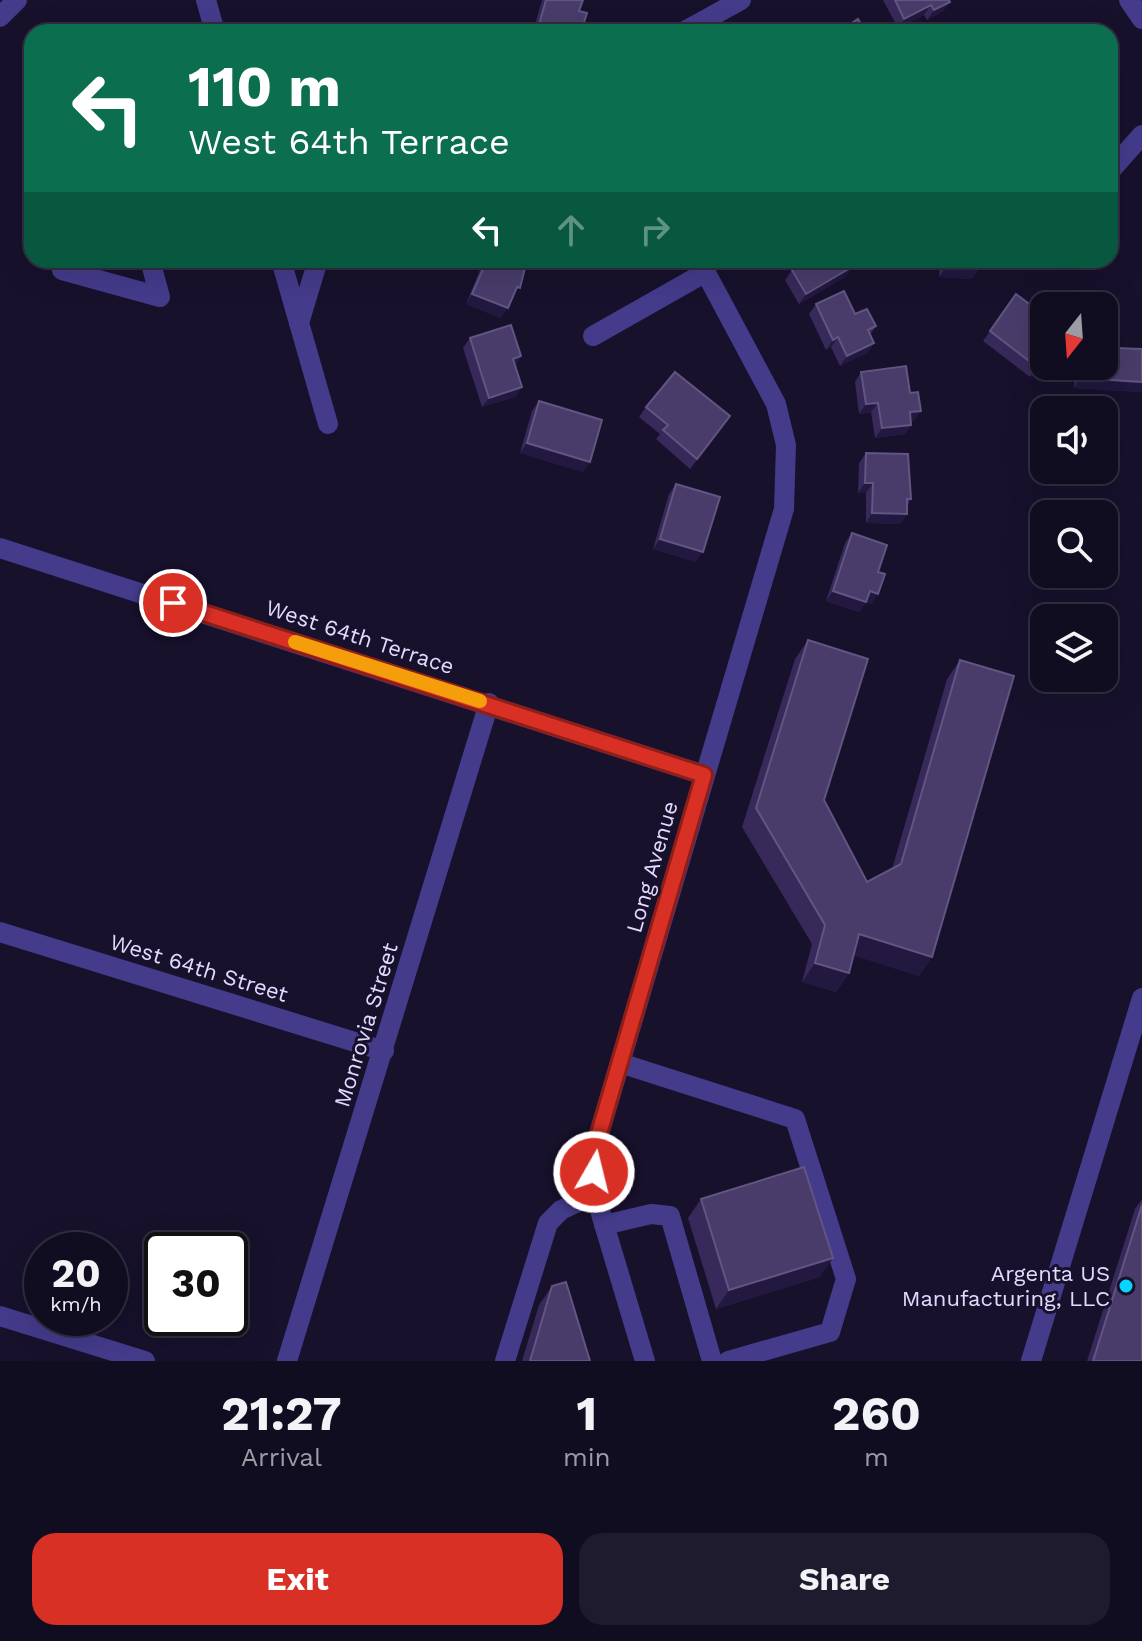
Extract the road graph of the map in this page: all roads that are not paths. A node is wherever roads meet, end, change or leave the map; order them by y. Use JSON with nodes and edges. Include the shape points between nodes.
{"nodes":[{"id":1,"x":17,"y":0,"type":"edge"},
{"id":2,"x":206,"y":0,"type":"edge"},
{"id":3,"x":741,"y":0,"type":"edge"},
{"id":4,"x":1129,"y":0,"type":"edge"},
{"id":5,"x":0,"y":17,"type":"edge"},
{"id":6,"x":1142,"y":19,"type":"edge"},
{"id":7,"x":213,"y":24,"type":"edge"},
{"id":8,"x":698,"y":24,"type":"edge"},
{"id":9,"x":1142,"y":135,"type":"edge"},
{"id":10,"x":1118,"y":162,"type":"edge"},
{"id":11,"x":61,"y":268,"type":"edge"},
{"id":12,"x":152,"y":268,"type":"edge"},
{"id":13,"x":283,"y":268,"type":"edge"},
{"id":14,"x":316,"y":268,"type":"edge"},
{"id":15,"x":699,"y":268,"type":"edge"},
{"id":16,"x":703,"y":268,"type":"edge"},
{"id":17,"x":299,"y":323,"type":"junction"},
{"id":18,"x":593,"y":336,"type":"dead end"},
{"id":19,"x":328,"y":424,"type":"dead end"},
{"id":20,"x":0,"y":548,"type":"edge"},
{"id":21,"x":489,"y":703,"type":"junction"},
{"id":22,"x":704,"y":775,"type":"junction"},
{"id":23,"x":0,"y":932,"type":"edge"},
{"id":24,"x":1140,"y":1011,"type":"edge"},
{"id":25,"x":384,"y":1051,"type":"junction"},
{"id":26,"x":620,"y":1063,"type":"junction"},
{"id":27,"x":595,"y":1194,"type":"junction"},
{"id":28,"x":604,"y":1225,"type":"junction"},
{"id":29,"x":0,"y":1316,"type":"edge"},
{"id":30,"x":145,"y":1361,"type":"edge"},
{"id":31,"x":287,"y":1361,"type":"edge"},
{"id":32,"x":505,"y":1361,"type":"edge"},
{"id":33,"x":645,"y":1361,"type":"edge"},
{"id":34,"x":712,"y":1361,"type":"edge"},
{"id":35,"x":728,"y":1361,"type":"edge"},
{"id":36,"x":1031,"y":1361,"type":"edge"}],
"edges":[{"from":1,"to":5,"type":"street"},
{"from":2,"to":7,"type":"street"},
{"from":3,"to":8,"type":"street"},
{"from":4,"to":6,"type":"street"},
{"from":9,"to":10,"type":"street"},
{"from":11,"to":12,"type":"street","via":[[160,297]]},
{"from":13,"to":17,"type":"street"},
{"from":14,"to":17,"type":"street"},
{"from":15,"to":18,"type":"street"},
{"from":16,"to":22,"type":"street","name":"Long Avenue","via":[[764,378],[786,445],[781,520]]},
{"from":17,"to":19,"type":"street"},
{"from":20,"to":21,"type":"street","name":"West 64th Terrace"},
{"from":21,"to":22,"type":"street","name":"West 64th Terrace"},
{"from":21,"to":25,"type":"street","name":"Monrovia Street"},
{"from":22,"to":26,"type":"street","name":"Long Avenue"},
{"from":23,"to":25,"type":"street","name":"West 64th Street"},
{"from":24,"to":36,"type":"street"},
{"from":25,"to":31,"type":"street","name":"Monrovia Street"},
{"from":26,"to":27,"type":"street","name":"Long Avenue","via":[[593,1154]]},
{"from":26,"to":35,"type":"street","via":[[795,1119],[846,1279],[830,1332]]},
{"from":27,"to":28,"type":"street","name":"Long Avenue"},
{"from":27,"to":32,"type":"street","via":[[561,1210],[548,1223]]},
{"from":28,"to":33,"type":"street","name":"Long Avenue"},
{"from":28,"to":34,"type":"street","via":[[651,1214],[670,1216]]},
{"from":29,"to":30,"type":"street"}]}
